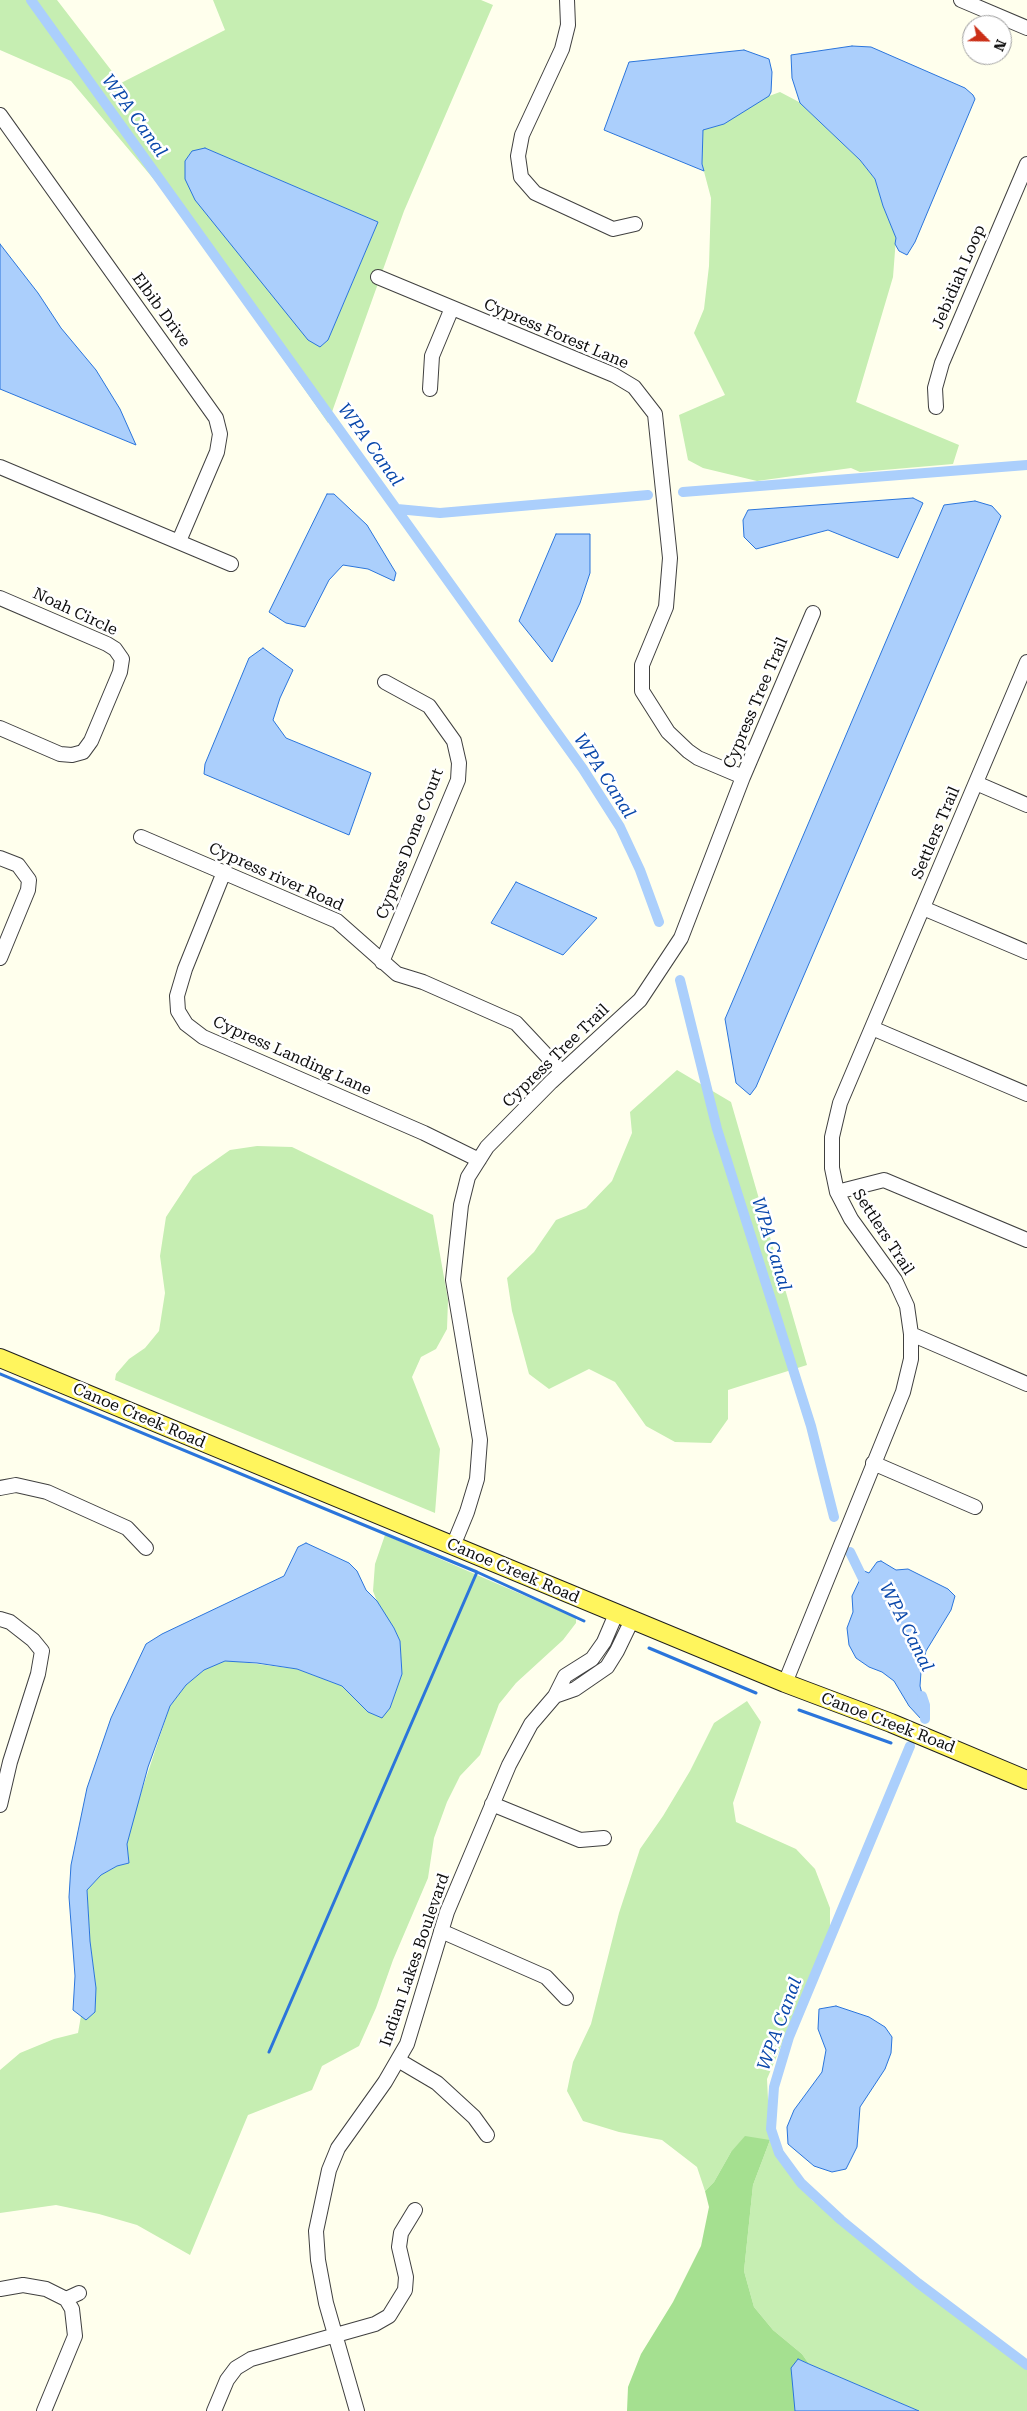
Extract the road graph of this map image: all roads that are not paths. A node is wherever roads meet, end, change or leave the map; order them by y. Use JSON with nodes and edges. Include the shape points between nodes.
{"nodes":[{"id":1,"x":567,"y":0,"type":"edge"},
{"id":2,"x":961,"y":0,"type":"edge"},
{"id":3,"x":1027,"y":28,"type":"edge"},
{"id":4,"x":0,"y":115,"type":"edge"},
{"id":5,"x":1027,"y":164,"type":"edge"},
{"id":6,"x":635,"y":224,"type":"dead end"},
{"id":7,"x":378,"y":277,"type":"dead end"},
{"id":8,"x":452,"y":308,"type":"junction"},
{"id":9,"x":430,"y":389,"type":"dead end"},
{"id":10,"x":936,"y":407,"type":"dead end"},
{"id":11,"x":0,"y":467,"type":"edge"},
{"id":12,"x":179,"y":541,"type":"junction"},
{"id":13,"x":230,"y":564,"type":"dead end"},
{"id":14,"x":0,"y":598,"type":"edge"},
{"id":15,"x":813,"y":613,"type":"dead end"},
{"id":16,"x":1027,"y":662,"type":"edge"},
{"id":17,"x":385,"y":682,"type":"dead end"},
{"id":18,"x":0,"y":728,"type":"edge"},
{"id":19,"x":744,"y":777,"type":"junction"},
{"id":20,"x":976,"y":783,"type":"junction"},
{"id":21,"x":1027,"y":805,"type":"edge"},
{"id":22,"x":141,"y":837,"type":"dead end"},
{"id":23,"x":0,"y":858,"type":"edge"},
{"id":24,"x":224,"y":872,"type":"junction"},
{"id":25,"x":924,"y":908,"type":"junction"},
{"id":26,"x":1027,"y":952,"type":"edge"},
{"id":27,"x":0,"y":958,"type":"edge"},
{"id":28,"x":382,"y":962,"type":"junction"},
{"id":29,"x":872,"y":1028,"type":"junction"},
{"id":30,"x":562,"y":1072,"type":"junction"},
{"id":31,"x":1027,"y":1094,"type":"edge"},
{"id":32,"x":479,"y":1160,"type":"junction"},
{"id":33,"x":837,"y":1192,"type":"junction"},
{"id":34,"x":1027,"y":1240,"type":"edge"},
{"id":35,"x":911,"y":1334,"type":"junction"},
{"id":36,"x":0,"y":1358,"type":"edge"},
{"id":37,"x":1027,"y":1384,"type":"edge"},
{"id":38,"x":873,"y":1463,"type":"junction"},
{"id":39,"x":0,"y":1488,"type":"edge"},
{"id":40,"x":975,"y":1507,"type":"dead end"},
{"id":41,"x":453,"y":1546,"type":"junction"},
{"id":42,"x":146,"y":1548,"type":"dead end"},
{"id":43,"x":624,"y":1617,"type":"junction"},
{"id":44,"x":0,"y":1619,"type":"edge"},
{"id":45,"x":785,"y":1683,"type":"junction"},
{"id":46,"x":5,"y":1761,"type":"edge"},
{"id":47,"x":1027,"y":1780,"type":"edge"},
{"id":48,"x":492,"y":1804,"type":"junction"},
{"id":49,"x":0,"y":1805,"type":"edge"},
{"id":50,"x":604,"y":1838,"type":"dead end"},
{"id":51,"x":441,"y":1931,"type":"junction"},
{"id":52,"x":566,"y":1998,"type":"dead end"},
{"id":53,"x":398,"y":2060,"type":"junction"},
{"id":54,"x":487,"y":2135,"type":"dead end"},
{"id":55,"x":415,"y":2210,"type":"dead end"},
{"id":56,"x":0,"y":2288,"type":"edge"},
{"id":57,"x":79,"y":2293,"type":"dead end"},
{"id":58,"x":66,"y":2299,"type":"junction"},
{"id":59,"x":336,"y":2336,"type":"junction"},
{"id":60,"x":44,"y":2411,"type":"edge"},
{"id":61,"x":214,"y":2411,"type":"edge"},
{"id":62,"x":357,"y":2411,"type":"edge"}],
"edges":[{"from":1,"to":6,"type":"street","via":[[568,25],[562,49],[522,135],[518,156],[521,176],[535,193],[613,229]]},
{"from":2,"to":3,"type":"street"},
{"from":4,"to":12,"type":"street","name":"Elbib Drive","via":[[216,418],[220,434],[217,452]]},
{"from":5,"to":10,"type":"street","name":"Jebidiah Loop","via":[[942,363],[935,388]]},
{"from":7,"to":8,"type":"street","name":"Cypress Forest Lane"},
{"from":8,"to":9,"type":"street","via":[[432,356]]},
{"from":8,"to":19,"type":"street","name":"Cypress Forest Lane","via":[[614,376],[634,387],[655,414],[670,558],[666,607],[642,665],[642,691],[668,732],[688,751]]},
{"from":11,"to":12,"type":"street"},
{"from":12,"to":13,"type":"street"},
{"from":14,"to":18,"type":"street","name":"Noah Circle","via":[[107,644],[122,659],[120,672],[91,741],[83,752],[60,754]]},
{"from":15,"to":19,"type":"street","name":"Cypress Tree Trail"},
{"from":16,"to":20,"type":"street","name":"Settlers Trail"},
{"from":17,"to":28,"type":"street","name":"Cypress Dome Court","via":[[429,706],[454,740],[459,763],[458,780]]},
{"from":19,"to":30,"type":"street","name":"Cypress Tree Trail","via":[[681,938],[640,1000]]},
{"from":20,"to":21,"type":"street"},
{"from":20,"to":25,"type":"street","name":"Settlers Trail"},
{"from":22,"to":24,"type":"street","name":"Cypress river Road"},
{"from":23,"to":27,"type":"street","via":[[18,865],[29,880],[28,890]]},
{"from":24,"to":28,"type":"street","name":"Cypress river Road","via":[[337,921]]},
{"from":24,"to":32,"type":"street","name":"Cypress Landing Lane","via":[[177,996],[178,1011],[186,1024],[203,1037]]},
{"from":25,"to":26,"type":"street"},
{"from":25,"to":29,"type":"street","name":"Settlers Trail"},
{"from":28,"to":30,"type":"street","name":"Cypress river Road","via":[[397,974],[423,982],[516,1023]]},
{"from":29,"to":31,"type":"street"},
{"from":29,"to":33,"type":"street","name":"Settlers Trail","via":[[840,1103],[832,1137],[832,1168]]},
{"from":30,"to":32,"type":"street","name":"Cypress Tree Trail","via":[[487,1147]]},
{"from":32,"to":41,"type":"street","name":"Cypress Tree Trail","via":[[468,1177],[461,1205],[453,1280],[480,1440],[477,1479],[468,1512]]},
{"from":33,"to":34,"type":"street","via":[[884,1180]]},
{"from":33,"to":35,"type":"street","name":"Settlers Trail","via":[[851,1219],[895,1280],[907,1306]]},
{"from":35,"to":37,"type":"street"},
{"from":35,"to":38,"type":"street","name":"Settlers Trail","via":[[911,1359],[903,1392]]},
{"from":36,"to":41,"type":"main road","name":"Canoe Creek Road"},
{"from":38,"to":40,"type":"street"},
{"from":38,"to":45,"type":"street","name":"Settlers Trail"},
{"from":39,"to":42,"type":"street","via":[[16,1485],[47,1492],[127,1528]]},
{"from":41,"to":43,"type":"main road","name":"Canoe Creek Road"},
{"from":43,"to":45,"type":"main road","name":"Canoe Creek Road"},
{"from":43,"to":48,"type":"street","name":"Indian Lakes Boulevard","via":[[592,1659],[565,1676],[555,1696],[531,1724]]},
{"from":44,"to":46,"type":"street","via":[[10,1622],[42,1651],[38,1674]]},
{"from":45,"to":47,"type":"main road","name":"Canoe Creek Road"},
{"from":46,"to":49,"type":"street"},
{"from":48,"to":50,"type":"street","via":[[580,1840]]},
{"from":48,"to":51,"type":"street","name":"Indian Lakes Boulevard"},
{"from":51,"to":52,"type":"street","via":[[546,1978]]},
{"from":51,"to":53,"type":"street","name":"Indian Lakes Boulevard","via":[[410,2036]]},
{"from":53,"to":54,"type":"street","via":[[437,2083],[474,2117]]},
{"from":53,"to":59,"type":"street","name":"Indian Lakes Boulevard","via":[[338,2148],[321,2198],[316,2231],[318,2260]]},
{"from":55,"to":59,"type":"street","via":[[401,2233],[400,2247],[406,2277],[405,2290],[399,2302],[389,2316],[375,2324]]},
{"from":56,"to":58,"type":"street","via":[[23,2285],[46,2288]]},
{"from":57,"to":58,"type":"street"},
{"from":58,"to":60,"type":"street","via":[[72,2309],[75,2336]]},
{"from":59,"to":61,"type":"street","via":[[251,2358],[236,2368],[227,2380]]},
{"from":59,"to":62,"type":"street","name":"Indian Lakes Boulevard"}]}
